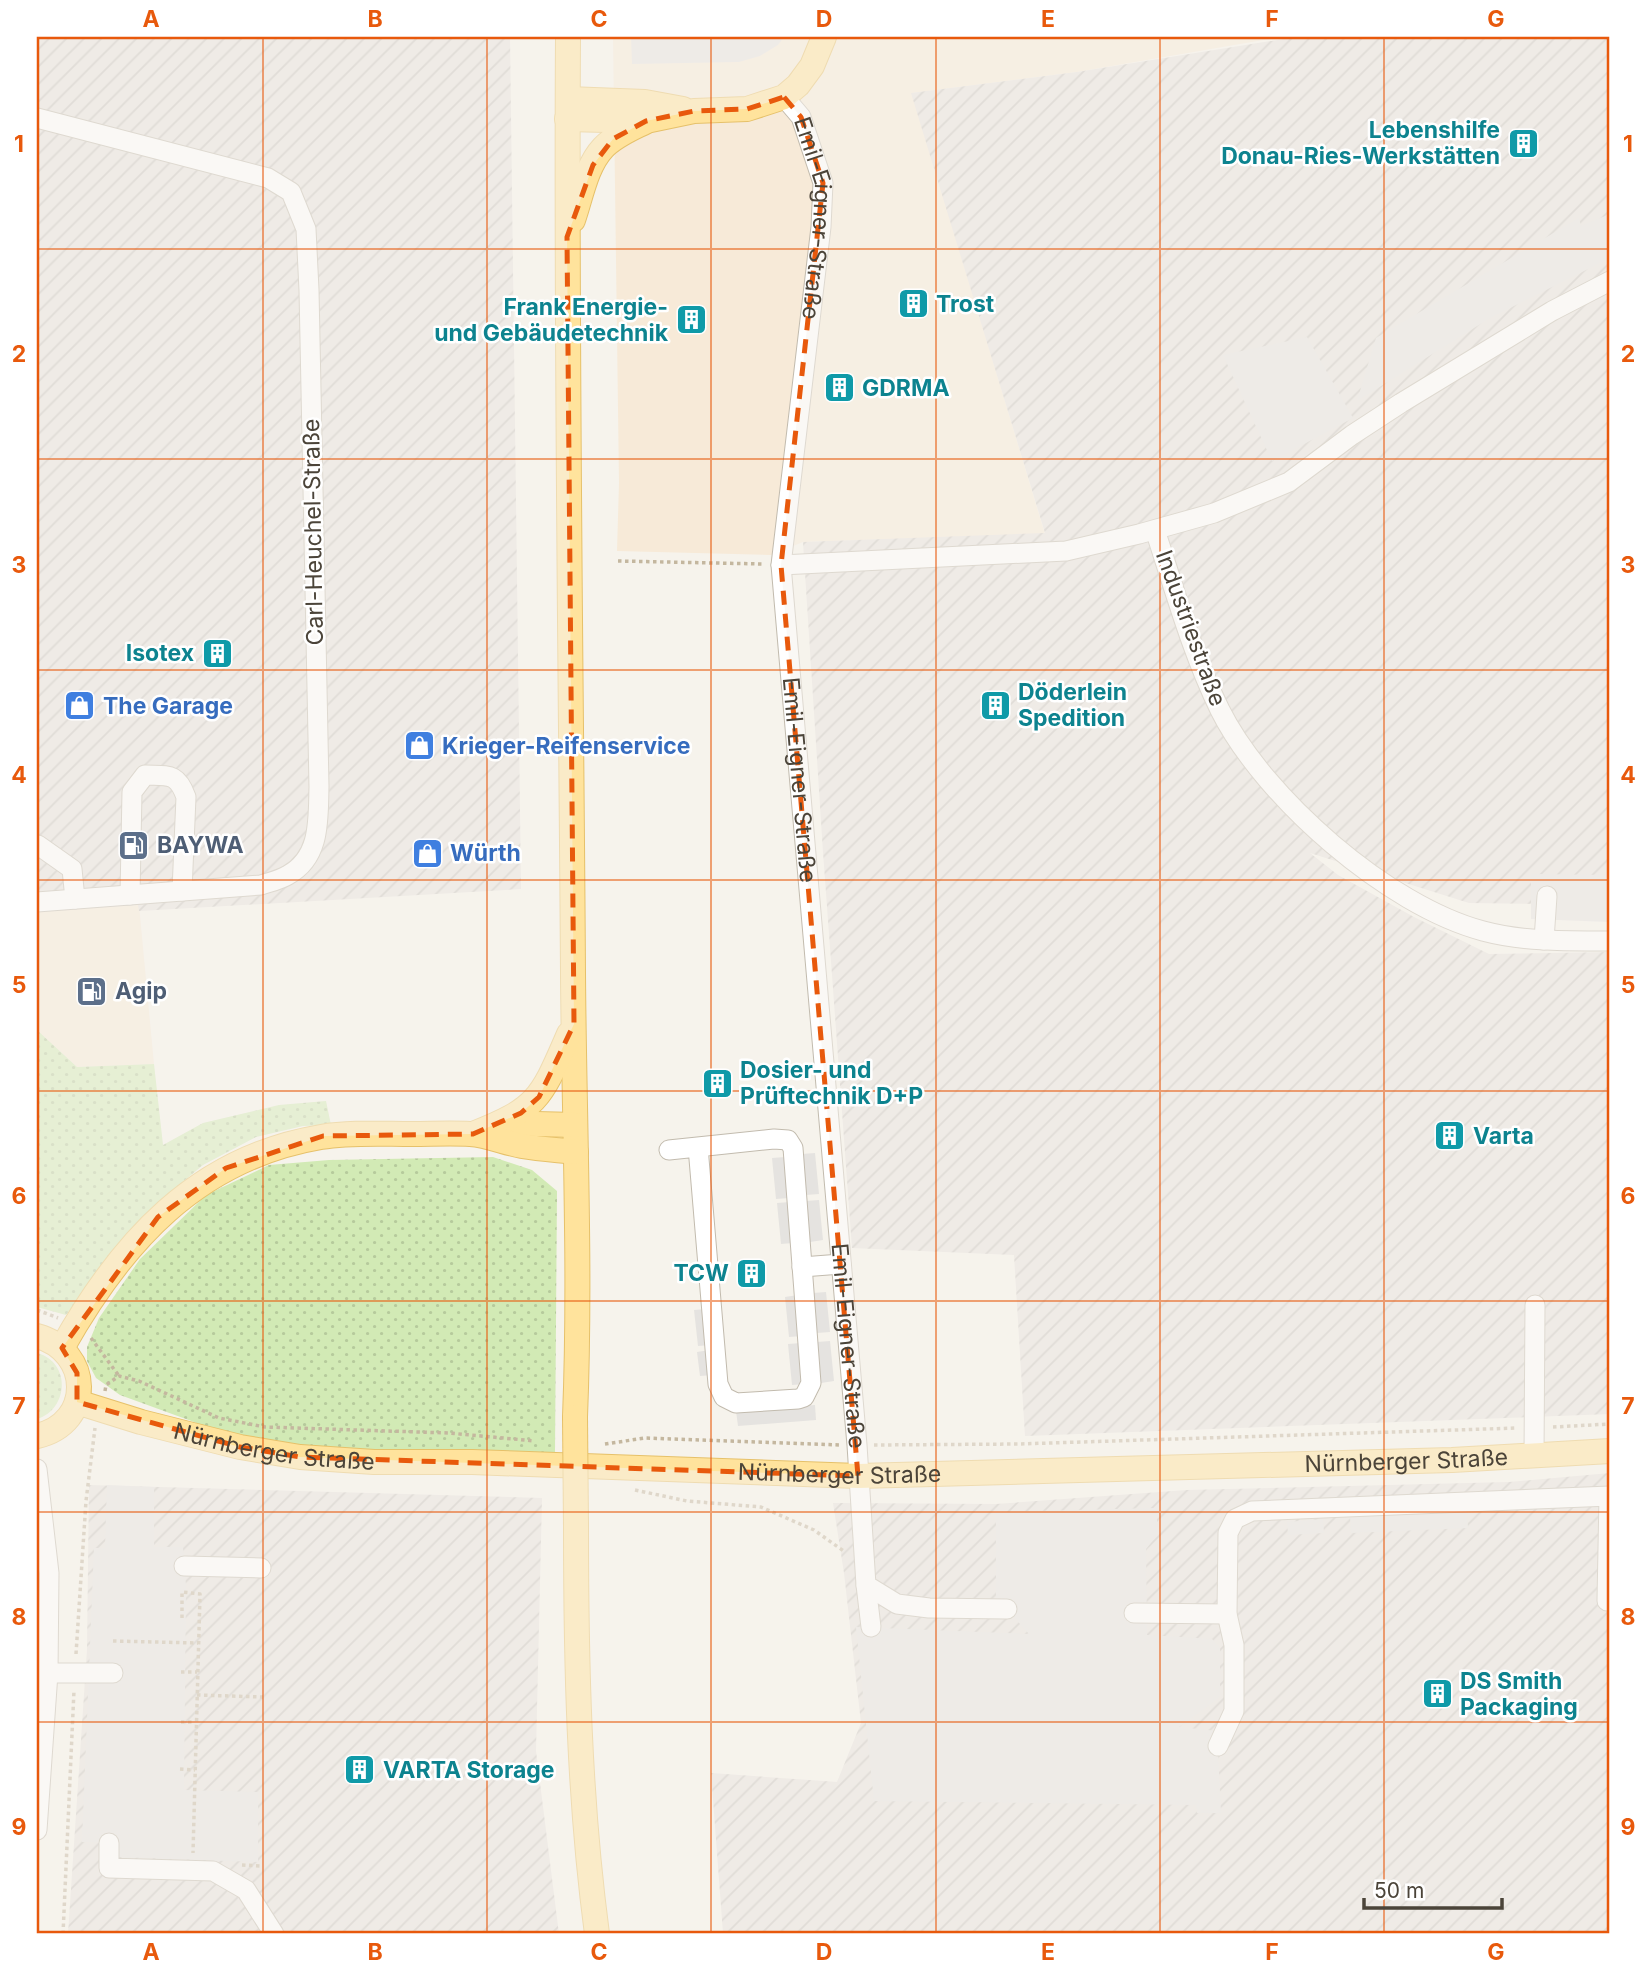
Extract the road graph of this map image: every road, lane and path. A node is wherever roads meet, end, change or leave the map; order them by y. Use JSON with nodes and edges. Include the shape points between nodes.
{"nodes":[{"id":1,"x":568,"y":37,"type":"edge"},
{"id":2,"x":824,"y":37,"type":"edge"},
{"id":3,"x":784,"y":97,"type":"junction"},
{"id":4,"x":568,"y":109,"type":"junction"},
{"id":5,"x":694,"y":111,"type":"junction"},
{"id":6,"x":37,"y":118,"type":"edge"},
{"id":7,"x":646,"y":121,"type":"junction"},
{"id":8,"x":567,"y":237,"type":"junction"},
{"id":9,"x":1610,"y":281,"type":"edge"},
{"id":10,"x":1155,"y":530,"type":"junction"},
{"id":11,"x":618,"y":561,"type":"dead end"},
{"id":12,"x":781,"y":565,"type":"junction"},
{"id":13,"x":38,"y":845,"type":"edge"},
{"id":14,"x":182,"y":891,"type":"junction"},
{"id":15,"x":130,"y":895,"type":"junction"},
{"id":16,"x":1547,"y":896,"type":"dead end"},
{"id":17,"x":75,"y":899,"type":"junction"},
{"id":18,"x":37,"y":902,"type":"edge"},
{"id":19,"x":1544,"y":940,"type":"junction"},
{"id":20,"x":1610,"y":941,"type":"edge"},
{"id":21,"x":573,"y":1024,"type":"junction"},
{"id":22,"x":502,"y":1123,"type":"junction"},
{"id":23,"x":575,"y":1125,"type":"junction"},
{"id":24,"x":473,"y":1134,"type":"junction"},
{"id":25,"x":698,"y":1147,"type":"junction"},
{"id":26,"x":670,"y":1150,"type":"dead end"},
{"id":27,"x":576,"y":1152,"type":"junction"},
{"id":28,"x":841,"y":1264,"type":"junction"},
{"id":29,"x":802,"y":1267,"type":"junction"},
{"id":30,"x":1535,"y":1305,"type":"dead end"},
{"id":31,"x":37,"y":1336,"type":"edge"},
{"id":32,"x":62,"y":1348,"type":"junction"},
{"id":33,"x":88,"y":1405,"type":"junction"},
{"id":34,"x":1610,"y":1424,"type":"edge"},
{"id":35,"x":1535,"y":1427,"type":"junction"},
{"id":36,"x":37,"y":1436,"type":"edge"},
{"id":37,"x":543,"y":1443,"type":"dead end"},
{"id":38,"x":601,"y":1445,"type":"dead end"},
{"id":39,"x":857,"y":1445,"type":"junction"},
{"id":40,"x":1610,"y":1451,"type":"edge"},
{"id":41,"x":1534,"y":1457,"type":"junction"},
{"id":42,"x":625,"y":1467,"type":"junction"},
{"id":43,"x":37,"y":1469,"type":"edge"},
{"id":44,"x":858,"y":1476,"type":"junction"},
{"id":45,"x":1610,"y":1496,"type":"edge"},
{"id":46,"x":864,"y":1554,"type":"junction"},
{"id":47,"x":184,"y":1566,"type":"dead end"},
{"id":48,"x":261,"y":1568,"type":"dead end"},
{"id":49,"x":866,"y":1585,"type":"junction"},
{"id":50,"x":1607,"y":1601,"type":"dead end"},
{"id":51,"x":1007,"y":1609,"type":"dead end"},
{"id":52,"x":1134,"y":1613,"type":"dead end"},
{"id":53,"x":1227,"y":1614,"type":"junction"},
{"id":54,"x":182,"y":1618,"type":"dead end"},
{"id":55,"x":871,"y":1627,"type":"dead end"},
{"id":56,"x":113,"y":1641,"type":"dead end"},
{"id":57,"x":198,"y":1643,"type":"junction"},
{"id":58,"x":181,"y":1672,"type":"dead end"},
{"id":59,"x":197,"y":1672,"type":"junction"},
{"id":60,"x":48,"y":1673,"type":"junction"},
{"id":61,"x":113,"y":1673,"type":"dead end"},
{"id":62,"x":75,"y":1674,"type":"junction"},
{"id":63,"x":197,"y":1695,"type":"junction"},
{"id":64,"x":263,"y":1697,"type":"dead end"},
{"id":65,"x":181,"y":1722,"type":"dead end"},
{"id":66,"x":195,"y":1722,"type":"junction"},
{"id":67,"x":1218,"y":1746,"type":"dead end"},
{"id":68,"x":180,"y":1769,"type":"dead end"},
{"id":69,"x":195,"y":1770,"type":"junction"},
{"id":70,"x":37,"y":1830,"type":"edge"},
{"id":71,"x":109,"y":1843,"type":"dead end"},
{"id":72,"x":193,"y":1864,"type":"dead end"},
{"id":73,"x":234,"y":1865,"type":"dead end"},
{"id":74,"x":261,"y":1866,"type":"dead end"},
{"id":75,"x":63,"y":1934,"type":"edge"},
{"id":76,"x":274,"y":1934,"type":"edge"},
{"id":77,"x":597,"y":1934,"type":"edge"}],
"edges":[{"from":1,"to":4,"type":"main road"},
{"from":2,"to":3,"type":"main road","name":"Emil-Eigner-Straße","via":[[812,66]]},
{"from":3,"to":5,"type":"main road","name":"Emil-Eigner-Straße","via":[[747,109]]},
{"from":3,"to":12,"type":"street","name":"Emil-Eigner-Straße","via":[[802,117],[823,183]]},
{"from":4,"to":5,"type":"main road","name":"Emil-Eigner-Straße","via":[[646,102]]},
{"from":4,"to":7,"type":"main road","name":"Emil-Eigner-Straße"},
{"from":4,"to":8,"type":"main road"},
{"from":5,"to":7,"type":"main road","name":"Emil-Eigner-Straße"},
{"from":6,"to":14,"type":"street","name":"Carl-Heuchel-Straße","via":[[268,178],[291,192],[306,229],[318,830],[309,856],[289,875],[261,885]]},
{"from":7,"to":8,"type":"main road","name":"Emil-Eigner-Straße","via":[[601,150]]},
{"from":8,"to":21,"type":"main road"},
{"from":9,"to":10,"type":"street","name":"Industriestraße","via":[[1401,403],[1289,482],[1214,513]]},
{"from":10,"to":12,"type":"street","name":"Industriestraße","via":[[1066,551]]},
{"from":10,"to":19,"type":"street","name":"Industriestraße","via":[[1196,657],[1222,713],[1260,772],[1306,822],[1357,865],[1451,920],[1484,932]]},
{"from":11,"to":12,"type":"path"},
{"from":12,"to":28,"type":"street","name":"Emil-Eigner-Straße"},
{"from":13,"to":17,"type":"street","via":[[72,869]]},
{"from":14,"to":15,"type":"street","name":"Carl-Heuchel-Straße"},
{"from":14,"to":15,"type":"street","via":[[186,797],[181,782],[170,776],[145,775],[132,792]]},
{"from":15,"to":17,"type":"street","name":"Carl-Heuchel-Straße"},
{"from":16,"to":19,"type":"street"},
{"from":17,"to":18,"type":"street","name":"Carl-Heuchel-Straße"},
{"from":19,"to":20,"type":"street","name":"Industriestraße"},
{"from":21,"to":22,"type":"main road","via":[[539,1097]]},
{"from":21,"to":23,"type":"main road"},
{"from":22,"to":23,"type":"main road"},
{"from":22,"to":24,"type":"main road"},
{"from":23,"to":27,"type":"main road"},
{"from":24,"to":27,"type":"main road","via":[[523,1147]]},
{"from":24,"to":32,"type":"main road","via":[[323,1136],[279,1146],[226,1168],[158,1217],[94,1297]]},
{"from":25,"to":26,"type":"street"},
{"from":25,"to":29,"type":"street","via":[[788,1140],[793,1148]]},
{"from":25,"to":29,"type":"street","via":[[718,1384],[724,1397],[736,1403],[798,1399],[809,1390]]},
{"from":27,"to":77,"type":"main road","bridge":true,"via":[[576,1649],[586,1852]]},
{"from":28,"to":29,"type":"street"},
{"from":28,"to":39,"type":"street","name":"Emil-Eigner-Straße"},
{"from":30,"to":35,"type":"street"},
{"from":31,"to":32,"type":"main road"},
{"from":32,"to":33,"type":"main road","via":[[71,1359]]},
{"from":33,"to":36,"type":"main road"},
{"from":33,"to":37,"type":"path","via":[[119,1377],[139,1381],[219,1418],[265,1427],[449,1433]]},
{"from":33,"to":42,"type":"main road","name":"Nürnberger Straße","via":[[240,1447],[300,1457]]},
{"from":33,"to":62,"type":"path","via":[[92,1441]]},
{"from":34,"to":35,"type":"path"},
{"from":35,"to":39,"type":"path"},
{"from":35,"to":41,"type":"street"},
{"from":38,"to":39,"type":"path","via":[[645,1438]]},
{"from":39,"to":44,"type":"street","name":"Emil-Eigner-Straße"},
{"from":40,"to":41,"type":"main road","name":"Nürnberger Straße"},
{"from":41,"to":44,"type":"main road","name":"Nürnberger Straße"},
{"from":42,"to":44,"type":"main road","name":"Nürnberger Straße"},
{"from":42,"to":46,"type":"path","via":[[624,1488],[687,1501],[761,1507],[814,1530],[848,1554]]},
{"from":43,"to":60,"type":"street","via":[[49,1573]]},
{"from":44,"to":46,"type":"street","name":"Emil-Eigner-Straße"},
{"from":45,"to":50,"type":"street"},
{"from":45,"to":53,"type":"street","via":[[1252,1511],[1235,1519],[1228,1533]]},
{"from":46,"to":49,"type":"street","name":"Emil-Eigner-Straße"},
{"from":47,"to":48,"type":"street"},
{"from":49,"to":51,"type":"street","via":[[897,1604]]},
{"from":49,"to":55,"type":"street","name":"Emil-Eigner-Straße"},
{"from":52,"to":53,"type":"street"},
{"from":53,"to":67,"type":"street","via":[[1234,1645],[1234,1712]]},
{"from":54,"to":57,"type":"path","via":[[183,1592],[200,1594]]},
{"from":56,"to":57,"type":"path"},
{"from":57,"to":59,"type":"path"},
{"from":58,"to":59,"type":"path"},
{"from":59,"to":63,"type":"path"},
{"from":60,"to":62,"type":"street"},
{"from":60,"to":70,"type":"street"},
{"from":61,"to":62,"type":"street"},
{"from":62,"to":75,"type":"path"},
{"from":63,"to":64,"type":"path"},
{"from":63,"to":66,"type":"path"},
{"from":65,"to":66,"type":"path"},
{"from":66,"to":69,"type":"path"},
{"from":68,"to":69,"type":"path"},
{"from":69,"to":72,"type":"path"},
{"from":71,"to":76,"type":"street","via":[[108,1868],[213,1871],[246,1890]]},
{"from":73,"to":74,"type":"path"}]}
